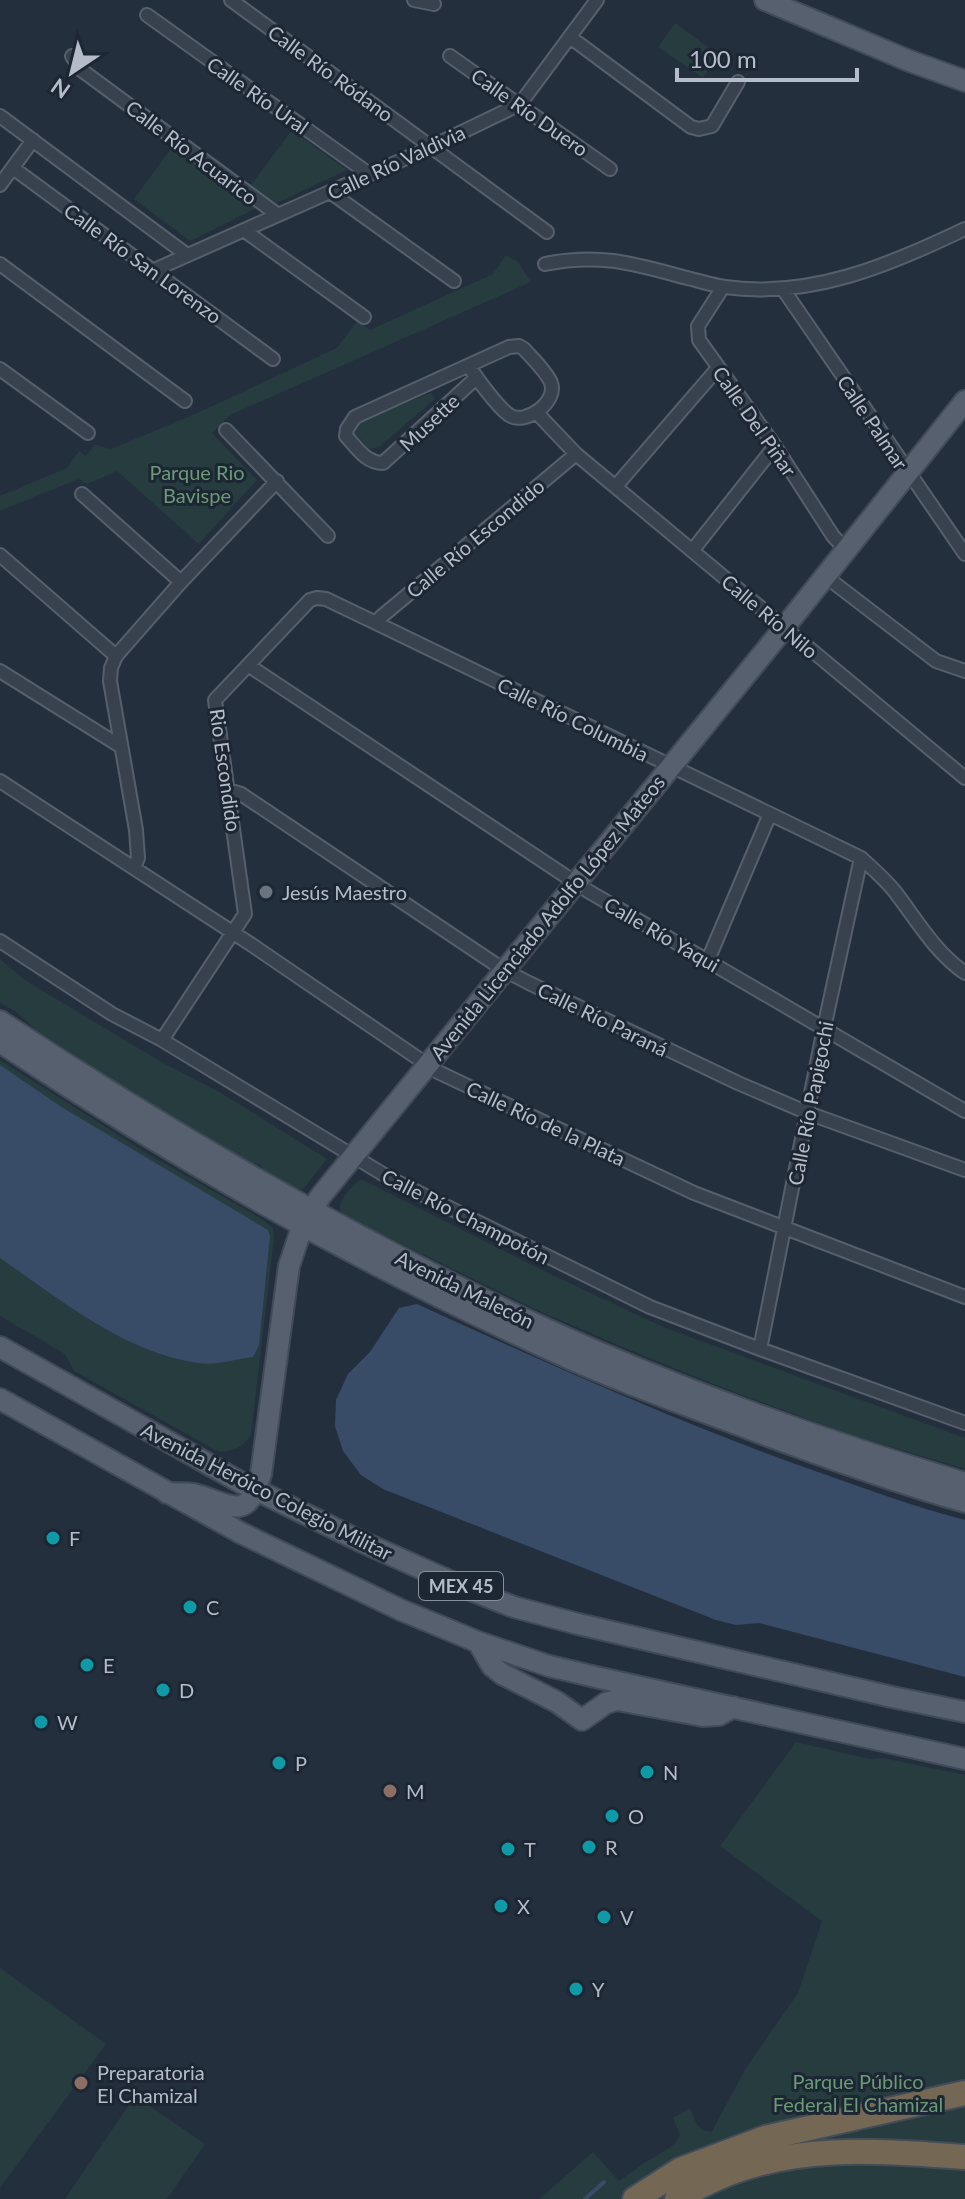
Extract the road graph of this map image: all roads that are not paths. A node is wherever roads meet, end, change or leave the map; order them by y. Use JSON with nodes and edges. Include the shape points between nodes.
{"nodes":[{"id":1,"x":231,"y":0,"type":"edge"},
{"id":2,"x":414,"y":0,"type":"edge"},
{"id":3,"x":597,"y":0,"type":"edge"},
{"id":4,"x":765,"y":0,"type":"edge"},
{"id":5,"x":434,"y":4,"type":"dead end"},
{"id":6,"x":147,"y":15,"type":"dead end"},
{"id":7,"x":570,"y":37,"type":"junction"},
{"id":8,"x":72,"y":56,"type":"dead end"},
{"id":9,"x":450,"y":56,"type":"dead end"},
{"id":10,"x":962,"y":74,"type":"edge"},
{"id":11,"x":738,"y":82,"type":"dead end"},
{"id":12,"x":520,"y":104,"type":"junction"},
{"id":13,"x":0,"y":116,"type":"edge"},
{"id":14,"x":33,"y":140,"type":"junction"},
{"id":15,"x":431,"y":147,"type":"junction"},
{"id":16,"x":13,"y":168,"type":"junction"},
{"id":17,"x":610,"y":169,"type":"dead end"},
{"id":18,"x":369,"y":174,"type":"junction"},
{"id":19,"x":0,"y":185,"type":"edge"},
{"id":20,"x":330,"y":192,"type":"junction"},
{"id":21,"x":278,"y":215,"type":"junction"},
{"id":22,"x":965,"y":229,"type":"edge"},
{"id":23,"x":245,"y":231,"type":"junction"},
{"id":24,"x":547,"y":232,"type":"dead end"},
{"id":25,"x":187,"y":255,"type":"junction"},
{"id":26,"x":0,"y":264,"type":"edge"},
{"id":27,"x":545,"y":264,"type":"dead end"},
{"id":28,"x":152,"y":271,"type":"junction"},
{"id":29,"x":454,"y":281,"type":"dead end"},
{"id":30,"x":723,"y":287,"type":"junction"},
{"id":31,"x":783,"y":289,"type":"junction"},
{"id":32,"x":364,"y":317,"type":"dead end"},
{"id":33,"x":273,"y":359,"type":"dead end"},
{"id":34,"x":718,"y":368,"type":"junction"},
{"id":35,"x":0,"y":369,"type":"edge"},
{"id":36,"x":472,"y":372,"type":"junction"},
{"id":37,"x":185,"y":401,"type":"dead end"},
{"id":38,"x":965,"y":401,"type":"edge"},
{"id":39,"x":536,"y":412,"type":"junction"},
{"id":40,"x":226,"y":430,"type":"dead end"},
{"id":41,"x":88,"y":433,"type":"dead end"},
{"id":42,"x":775,"y":446,"type":"junction"},
{"id":43,"x":576,"y":454,"type":"junction"},
{"id":44,"x":908,"y":473,"type":"junction"},
{"id":45,"x":277,"y":481,"type":"junction"},
{"id":46,"x":616,"y":486,"type":"junction"},
{"id":47,"x":82,"y":494,"type":"dead end"},
{"id":48,"x":328,"y":536,"type":"dead end"},
{"id":49,"x":846,"y":550,"type":"junction"},
{"id":50,"x":692,"y":551,"type":"junction"},
{"id":51,"x":965,"y":554,"type":"edge"},
{"id":52,"x":0,"y":555,"type":"edge"},
{"id":53,"x":825,"y":576,"type":"junction"},
{"id":54,"x":181,"y":582,"type":"junction"},
{"id":55,"x":317,"y":598,"type":"joint"},
{"id":56,"x":376,"y":623,"type":"junction"},
{"id":57,"x":784,"y":628,"type":"junction"},
{"id":58,"x":116,"y":656,"type":"junction"},
{"id":59,"x":248,"y":665,"type":"junction"},
{"id":60,"x":0,"y":671,"type":"edge"},
{"id":61,"x":965,"y":671,"type":"edge"},
{"id":62,"x":120,"y":746,"type":"junction"},
{"id":63,"x":671,"y":766,"type":"junction"},
{"id":64,"x":965,"y":778,"type":"edge"},
{"id":65,"x":0,"y":781,"type":"edge"},
{"id":66,"x":228,"y":790,"type":"junction"},
{"id":67,"x":770,"y":814,"type":"junction"},
{"id":68,"x":861,"y":858,"type":"junction"},
{"id":69,"x":134,"y":868,"type":"junction"},
{"id":70,"x":575,"y":883,"type":"junction"},
{"id":71,"x":233,"y":932,"type":"junction"},
{"id":72,"x":0,"y":941,"type":"edge"},
{"id":73,"x":708,"y":960,"type":"junction"},
{"id":74,"x":504,"y":970,"type":"junction"},
{"id":75,"x":965,"y":973,"type":"edge"},
{"id":76,"x":0,"y":1021,"type":"edge"},
{"id":77,"x":824,"y":1028,"type":"junction"},
{"id":78,"x":162,"y":1040,"type":"junction"},
{"id":79,"x":0,"y":1042,"type":"edge"},
{"id":80,"x":427,"y":1065,"type":"junction"},
{"id":81,"x":965,"y":1111,"type":"edge"},
{"id":82,"x":808,"y":1113,"type":"junction"},
{"id":83,"x":352,"y":1156,"type":"junction"},
{"id":84,"x":965,"y":1170,"type":"edge"},
{"id":85,"x":307,"y":1219,"type":"junction"},
{"id":86,"x":785,"y":1228,"type":"junction"},
{"id":87,"x":965,"y":1297,"type":"edge"},
{"id":88,"x":0,"y":1347,"type":"edge"},
{"id":89,"x":760,"y":1349,"type":"junction"},
{"id":90,"x":0,"y":1399,"type":"edge"},
{"id":91,"x":965,"y":1423,"type":"edge"},
{"id":92,"x":965,"y":1483,"type":"edge"},
{"id":93,"x":256,"y":1490,"type":"junction"},
{"id":94,"x":167,"y":1493,"type":"junction"},
{"id":95,"x":965,"y":1502,"type":"edge"},
{"id":96,"x":478,"y":1642,"type":"junction"},
{"id":97,"x":733,"y":1707,"type":"junction"},
{"id":98,"x":965,"y":1712,"type":"edge"},
{"id":99,"x":965,"y":1759,"type":"edge"},
{"id":100,"x":965,"y":2093,"type":"edge"},
{"id":101,"x":965,"y":2157,"type":"edge"},
{"id":102,"x":685,"y":2197,"type":"edge"},
{"id":103,"x":635,"y":2199,"type":"edge"}],
"edges":[{"from":1,"to":15,"type":"street","name":"Calle Río Ródano"},
{"from":2,"to":5,"type":"street"},
{"from":3,"to":7,"type":"street","name":"Calle Río Valdivia"},
{"from":4,"to":10,"type":"main road","via":[[907,60]]},
{"from":6,"to":18,"type":"street","name":"Calle Río Ural"},
{"from":7,"to":11,"type":"street","via":[[691,127],[712,126]]},
{"from":7,"to":12,"type":"street","name":"Calle Río Valdivia"},
{"from":8,"to":21,"type":"street","name":"Calle Río Acuarico","via":[[80,69]]},
{"from":9,"to":12,"type":"street","name":"Calle Río Duero"},
{"from":12,"to":15,"type":"street","name":"Calle Río Valdivia"},
{"from":12,"to":17,"type":"street","name":"Calle Río Duero"},
{"from":13,"to":14,"type":"street","name":"Calle Río San Lorenzo"},
{"from":14,"to":16,"type":"street"},
{"from":14,"to":25,"type":"street","name":"Calle Río San Lorenzo"},
{"from":15,"to":18,"type":"street","name":"Calle Río Valdivia"},
{"from":15,"to":24,"type":"street","name":"Calle Río Ródano"},
{"from":16,"to":19,"type":"street"},
{"from":16,"to":28,"type":"street","name":"Calle Río San Lorenzo"},
{"from":18,"to":20,"type":"street","name":"Calle Río Valdivia"},
{"from":20,"to":21,"type":"street","name":"Calle Río Valdivia"},
{"from":20,"to":29,"type":"street"},
{"from":21,"to":23,"type":"street","name":"Calle Río Valdivia"},
{"from":22,"to":31,"type":"street","via":[[855,276]]},
{"from":23,"to":25,"type":"street","name":"Calle Río Valdivia"},
{"from":23,"to":32,"type":"street"},
{"from":25,"to":28,"type":"street","name":"Calle Río Valdivia"},
{"from":26,"to":37,"type":"street"},
{"from":27,"to":30,"type":"street","via":[[593,258]]},
{"from":28,"to":33,"type":"street","name":"Calle Río San Lorenzo"},
{"from":30,"to":31,"type":"street"},
{"from":30,"to":34,"type":"street","name":"Calle Del Piñar","via":[[697,331]]},
{"from":31,"to":44,"type":"street","name":"Calle Palmar"},
{"from":34,"to":42,"type":"street","name":"Calle Del Piñar"},
{"from":34,"to":46,"type":"street"},
{"from":35,"to":41,"type":"street"},
{"from":36,"to":36,"type":"street","name":"Musette","via":[[355,417],[346,436],[366,458],[383,463]]},
{"from":36,"to":39,"type":"street","name":"Musette","via":[[509,414],[525,418]]},
{"from":36,"to":39,"type":"street","name":"Musette","via":[[509,347],[524,349],[551,382],[552,392]]},
{"from":38,"to":44,"type":"main road","name":"Avenida Licenciado Adolfo López Mateos"},
{"from":39,"to":43,"type":"street"},
{"from":40,"to":45,"type":"street"},
{"from":42,"to":49,"type":"street","name":"Calle Del Piñar"},
{"from":42,"to":50,"type":"street"},
{"from":43,"to":46,"type":"street","name":"Calle Río Nilo"},
{"from":43,"to":56,"type":"street","name":"Calle Río Escondido"},
{"from":44,"to":49,"type":"main road","name":"Avenida Licenciado Adolfo López Mateos"},
{"from":44,"to":51,"type":"street","name":"Calle Palmar"},
{"from":45,"to":48,"type":"street"},
{"from":45,"to":54,"type":"street"},
{"from":46,"to":50,"type":"street","name":"Calle Río Nilo"},
{"from":47,"to":54,"type":"street"},
{"from":49,"to":53,"type":"main road","name":"Avenida Licenciado Adolfo López Mateos"},
{"from":50,"to":57,"type":"street","name":"Calle Río Nilo"},
{"from":52,"to":58,"type":"street"},
{"from":53,"to":57,"type":"main road","name":"Avenida Licenciado Adolfo López Mateos"},
{"from":53,"to":61,"type":"street","via":[[936,661]]},
{"from":54,"to":58,"type":"street"},
{"from":55,"to":56,"type":"street","name":"Calle Río Columbia"},
{"from":55,"to":59,"type":"street","name":"Rio Escondido"},
{"from":56,"to":63,"type":"street","name":"Calle Río Columbia"},
{"from":57,"to":63,"type":"main road","name":"Avenida Licenciado Adolfo López Mateos"},
{"from":57,"to":64,"type":"street","name":"Calle Río Nilo"},
{"from":58,"to":62,"type":"street","via":[[110,681]]},
{"from":59,"to":66,"type":"street","name":"Rio Escondido","via":[[215,700]]},
{"from":59,"to":70,"type":"street","name":"Calle Río Yaqui"},
{"from":60,"to":62,"type":"street"},
{"from":62,"to":69,"type":"street","via":[[136,830]]},
{"from":63,"to":67,"type":"street","name":"Calle Río Columbia"},
{"from":63,"to":70,"type":"main road","name":"Avenida Licenciado Adolfo López Mateos"},
{"from":65,"to":69,"type":"street","name":"Calle Río de la Plata"},
{"from":66,"to":71,"type":"street","name":"Rio Escondido","via":[[245,914]]},
{"from":66,"to":74,"type":"street","name":"Calle Río Paraná"},
{"from":67,"to":68,"type":"street","name":"Calle Río Columbia"},
{"from":67,"to":73,"type":"street"},
{"from":68,"to":75,"type":"street","name":"Calle Río Columbia","via":[[895,891],[949,962]]},
{"from":68,"to":77,"type":"street","name":"Calle Río Papigochi"},
{"from":69,"to":71,"type":"street","name":"Calle Río de la Plata"},
{"from":70,"to":73,"type":"street","name":"Calle Río Yaqui"},
{"from":70,"to":74,"type":"main road","name":"Avenida Licenciado Adolfo López Mateos"},
{"from":71,"to":78,"type":"street","name":"Rio Escondido"},
{"from":71,"to":80,"type":"street","name":"Calle Río de la Plata"},
{"from":72,"to":78,"type":"street","name":"Calle Río Champotón"},
{"from":73,"to":77,"type":"street","name":"Calle Río Yaqui"},
{"from":74,"to":80,"type":"main road","name":"Avenida Licenciado Adolfo López Mateos"},
{"from":74,"to":82,"type":"street","name":"Calle Río Paraná"},
{"from":76,"to":85,"type":"main road","name":"Avenida Malecón"},
{"from":77,"to":81,"type":"street","name":"Calle Río Yaqui"},
{"from":77,"to":82,"type":"street","name":"Calle Río Papigochi"},
{"from":78,"to":83,"type":"street","name":"Calle Río Champotón"},
{"from":79,"to":85,"type":"main road","name":"Avenida Malecón","via":[[150,1139]]},
{"from":80,"to":83,"type":"main road","name":"Avenida Licenciado Adolfo López Mateos"},
{"from":80,"to":86,"type":"street","name":"Calle Río de la Plata","via":[[694,1193]]},
{"from":82,"to":84,"type":"street","name":"Calle Río Paraná"},
{"from":82,"to":86,"type":"street","name":"Calle Río Papigochi"},
{"from":83,"to":85,"type":"main road","name":"Avenida Licenciado Adolfo López Mateos"},
{"from":83,"to":89,"type":"street","name":"Calle Río Champotón","via":[[650,1307]]},
{"from":85,"to":92,"type":"main road","name":"Avenida Malecón","via":[[642,1369],[807,1432]]},
{"from":85,"to":93,"type":"main road","name":"Avenida Licenciado Adolfo López Mateos","via":[[289,1266]]},
{"from":85,"to":95,"type":"main road","name":"Avenida Malecón","via":[[451,1302],[584,1364],[830,1459]]},
{"from":86,"to":87,"type":"street","name":"Calle Río de la Plata"},
{"from":86,"to":89,"type":"street","name":"Calle Río Papigochi"},
{"from":88,"to":93,"type":"main road","name":"Avenida Heróico Colegio Militar","number":"MEX 45"},
{"from":89,"to":91,"type":"street","name":"Calle Río Champotón"},
{"from":90,"to":94,"type":"main road","number":"MEX 45"},
{"from":93,"to":94,"type":"main road","via":[[247,1502],[231,1507]]},
{"from":93,"to":98,"type":"main road","name":"Avenida Heróico Colegio Militar","number":"MEX 45","via":[[514,1607]]},
{"from":94,"to":96,"type":"main road","number":"MEX 45","via":[[323,1573]]},
{"from":96,"to":97,"type":"main road","number":"MEX 45","via":[[549,1666]]},
{"from":96,"to":97,"type":"main road","via":[[502,1674],[582,1720],[617,1700],[703,1716]]},
{"from":97,"to":99,"type":"main road","number":"MEX 45"},
{"from":100,"to":103,"type":"highway","via":[[765,2138],[680,2170]]},
{"from":101,"to":102,"type":"highway","via":[[810,2153],[739,2168]]}]}
